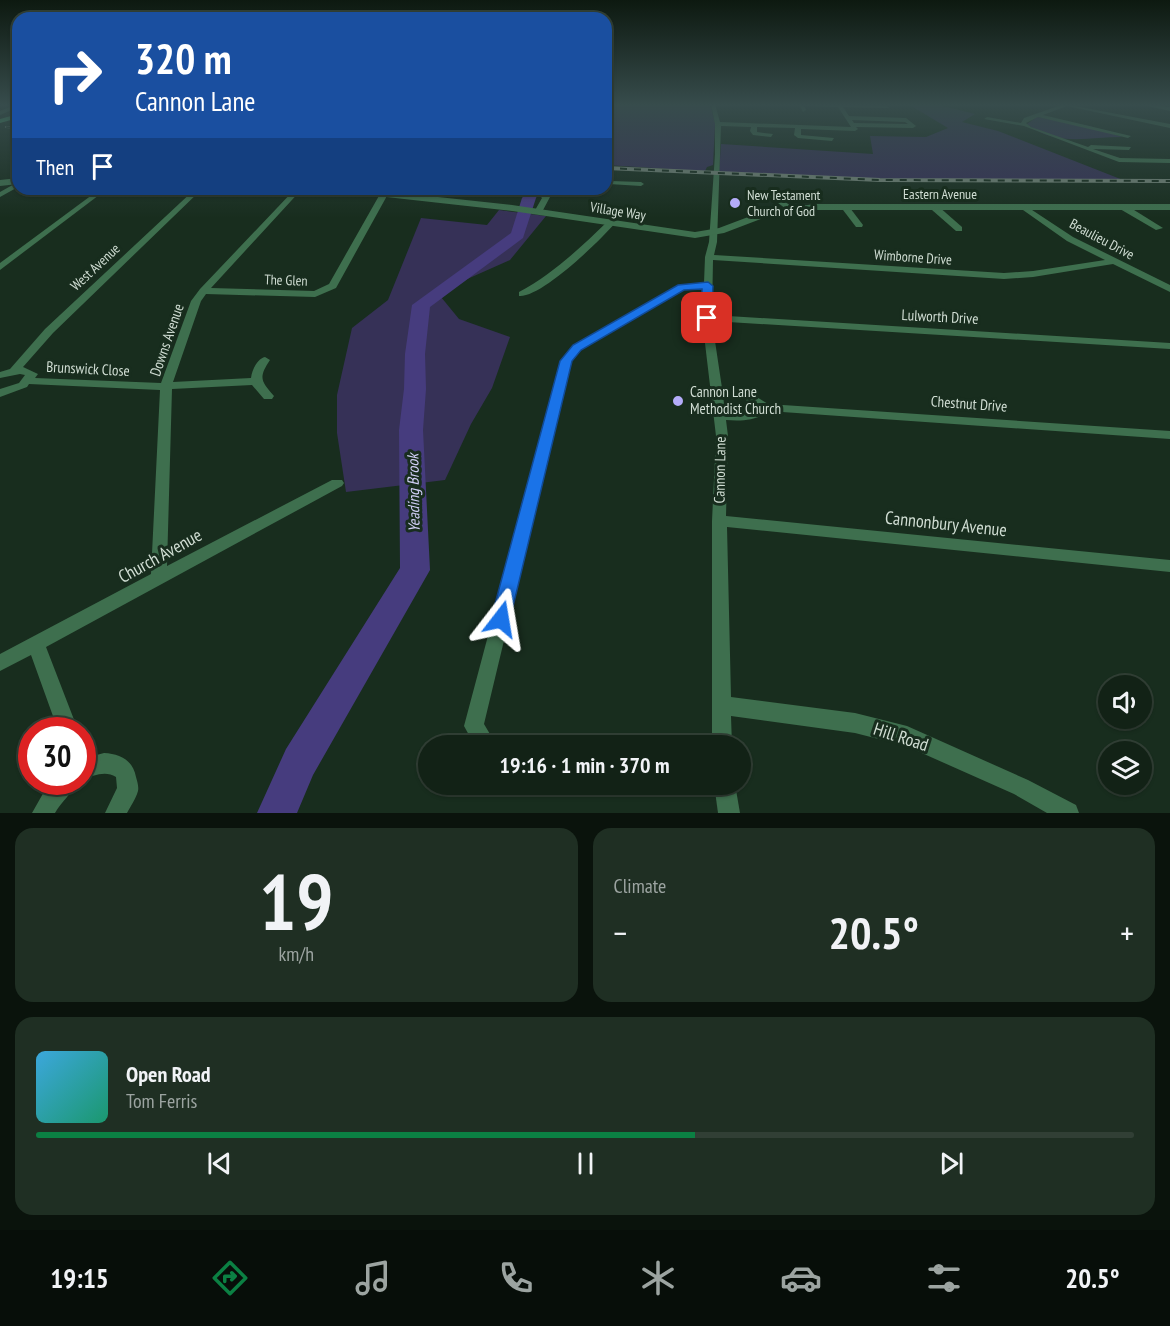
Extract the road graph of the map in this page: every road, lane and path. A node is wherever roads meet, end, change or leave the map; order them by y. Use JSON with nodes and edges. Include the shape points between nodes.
{"nodes":[{"id":1,"x":718,"y":142,"type":"edge"},
{"id":2,"x":833,"y":142,"type":"edge"},
{"id":3,"x":1068,"y":142,"type":"edge"},
{"id":4,"x":834,"y":147,"type":"dead end"},
{"id":5,"x":1081,"y":147,"type":"junction"},
{"id":6,"x":1129,"y":148,"type":"dead end"},
{"id":7,"x":1170,"y":162,"type":"edge"},
{"id":8,"x":612,"y":183,"type":"edge"},
{"id":9,"x":641,"y":184,"type":"dead end"},
{"id":10,"x":769,"y":194,"type":"dead end"},
{"id":11,"x":97,"y":195,"type":"edge"},
{"id":12,"x":193,"y":195,"type":"edge"},
{"id":13,"x":293,"y":195,"type":"edge"},
{"id":14,"x":383,"y":195,"type":"edge"},
{"id":15,"x":393,"y":195,"type":"edge"},
{"id":16,"x":543,"y":195,"type":"edge"},
{"id":17,"x":844,"y":206,"type":"junction"},
{"id":18,"x":1123,"y":207,"type":"junction"},
{"id":19,"x":1170,"y":207,"type":"edge"},
{"id":20,"x":935,"y":208,"type":"junction"},
{"id":21,"x":1026,"y":208,"type":"junction"},
{"id":22,"x":792,"y":209,"type":"junction"},
{"id":23,"x":530,"y":210,"type":"junction"},
{"id":24,"x":611,"y":223,"type":"junction"},
{"id":25,"x":858,"y":225,"type":"dead end"},
{"id":26,"x":1159,"y":228,"type":"dead end"},
{"id":27,"x":958,"y":229,"type":"dead end"},
{"id":28,"x":713,"y":233,"type":"junction"},
{"id":29,"x":709,"y":257,"type":"junction"},
{"id":30,"x":1114,"y":261,"type":"junction"},
{"id":31,"x":0,"y":267,"type":"edge"},
{"id":32,"x":708,"y":286,"type":"junction"},
{"id":33,"x":1170,"y":289,"type":"edge"},
{"id":34,"x":203,"y":291,"type":"junction"},
{"id":35,"x":522,"y":294,"type":"dead end"},
{"id":36,"x":707,"y":318,"type":"junction"},
{"id":37,"x":1170,"y":346,"type":"edge"},
{"id":38,"x":265,"y":360,"type":"dead end"},
{"id":39,"x":14,"y":371,"type":"junction"},
{"id":40,"x":0,"y":375,"type":"edge"},
{"id":41,"x":28,"y":381,"type":"junction"},
{"id":42,"x":255,"y":381,"type":"junction"},
{"id":43,"x":166,"y":386,"type":"junction"},
{"id":44,"x":715,"y":391,"type":"junction"},
{"id":45,"x":1,"y":394,"type":"edge"},
{"id":46,"x":268,"y":396,"type":"dead end"},
{"id":47,"x":765,"y":407,"type":"junction"},
{"id":48,"x":719,"y":416,"type":"junction"},
{"id":49,"x":1170,"y":435,"type":"edge"},
{"id":50,"x":338,"y":483,"type":"dead end"},
{"id":51,"x":719,"y":520,"type":"junction"},
{"id":52,"x":1170,"y":566,"type":"edge"},
{"id":53,"x":159,"y":578,"type":"junction"},
{"id":54,"x":36,"y":644,"type":"junction"},
{"id":55,"x":0,"y":663,"type":"edge"},
{"id":56,"x":720,"y":705,"type":"junction"},
{"id":57,"x":63,"y":717,"type":"edge"},
{"id":58,"x":480,"y":735,"type":"edge"},
{"id":59,"x":721,"y":735,"type":"edge"},
{"id":60,"x":96,"y":766,"type":"edge"},
{"id":61,"x":53,"y":795,"type":"edge"},
{"id":62,"x":726,"y":795,"type":"edge"},
{"id":63,"x":43,"y":813,"type":"edge"},
{"id":64,"x":116,"y":813,"type":"edge"},
{"id":65,"x":729,"y":813,"type":"edge"},
{"id":66,"x":1068,"y":813,"type":"edge"}],
"edges":[{"from":1,"to":28,"type":"street","name":"Cannon Lane"},
{"from":2,"to":4,"type":"street"},
{"from":3,"to":5,"type":"street"},
{"from":5,"to":6,"type":"street"},
{"from":5,"to":7,"type":"street","via":[[1128,162]]},
{"from":8,"to":9,"type":"street"},
{"from":10,"to":22,"type":"street"},
{"from":11,"to":31,"type":"street"},
{"from":12,"to":39,"type":"street","name":"West Avenue","via":[[50,330]]},
{"from":13,"to":34,"type":"street","name":"Downs Avenue"},
{"from":14,"to":34,"type":"street","name":"The Glen","via":[[333,286],[325,291]]},
{"from":15,"to":23,"type":"street","name":"Village Way"},
{"from":16,"to":23,"type":"street","via":[[546,197]]},
{"from":17,"to":20,"type":"street","name":"Eastern Avenue"},
{"from":17,"to":22,"type":"street","name":"Eastern Avenue"},
{"from":17,"to":25,"type":"street"},
{"from":18,"to":19,"type":"street","name":"Eastern Avenue"},
{"from":18,"to":21,"type":"street","name":"Eastern Avenue"},
{"from":18,"to":26,"type":"street"},
{"from":20,"to":21,"type":"street","name":"Eastern Avenue"},
{"from":20,"to":27,"type":"street"},
{"from":21,"to":30,"type":"street","name":"Beaulieu Drive","via":[[1070,239]]},
{"from":22,"to":28,"type":"street","name":"Eastern Avenue","via":[[752,218]]},
{"from":23,"to":24,"type":"street","name":"Village Way"},
{"from":24,"to":28,"type":"street","name":"Village Way","via":[[690,235]]},
{"from":24,"to":35,"type":"street","via":[[566,268]]},
{"from":28,"to":29,"type":"street","name":"Cannon Lane"},
{"from":29,"to":30,"type":"street","name":"Wimborne Drive","via":[[1004,276]]},
{"from":29,"to":32,"type":"street","name":"Cannon Lane"},
{"from":30,"to":33,"type":"street","name":"Beaulieu Drive"},
{"from":32,"to":36,"type":"street","name":"Cannon Lane"},
{"from":32,"to":58,"type":"street","via":[[682,287],[577,347],[566,361],[474,726]]},
{"from":34,"to":43,"type":"street","name":"Downs Avenue"},
{"from":36,"to":37,"type":"street","name":"Lulworth Drive"},
{"from":36,"to":44,"type":"street","name":"Cannon Lane"},
{"from":38,"to":42,"type":"street","via":[[256,371]]},
{"from":39,"to":40,"type":"street"},
{"from":39,"to":41,"type":"street","via":[[31,372]]},
{"from":41,"to":43,"type":"street","name":"Brunswick Close"},
{"from":41,"to":45,"type":"street"},
{"from":42,"to":43,"type":"street","name":"Brunswick Close"},
{"from":42,"to":46,"type":"street"},
{"from":43,"to":53,"type":"street","name":"Downs Avenue"},
{"from":44,"to":47,"type":"street","name":"Chestnut Drive","via":[[743,393],[755,397]]},
{"from":44,"to":48,"type":"street","name":"Cannon Lane"},
{"from":47,"to":48,"type":"street","name":"Chestnut Drive","via":[[758,414],[743,417]]},
{"from":47,"to":49,"type":"street","name":"Chestnut Drive"},
{"from":48,"to":51,"type":"street","name":"Cannon Lane"},
{"from":50,"to":53,"type":"street","name":"Church Avenue"},
{"from":51,"to":52,"type":"street","name":"Cannonbury Avenue"},
{"from":51,"to":56,"type":"street","name":"Cannon Lane"},
{"from":53,"to":54,"type":"street","name":"Church Avenue"},
{"from":54,"to":55,"type":"street","name":"Church Avenue"},
{"from":54,"to":57,"type":"street"},
{"from":56,"to":59,"type":"street","name":"Cannon Lane"},
{"from":56,"to":66,"type":"street","name":"Hill Road","via":[[855,723],[907,735]]},
{"from":60,"to":64,"type":"street","via":[[117,765],[125,771],[128,789]]},
{"from":61,"to":63,"type":"street"},
{"from":62,"to":65,"type":"street"}]}
